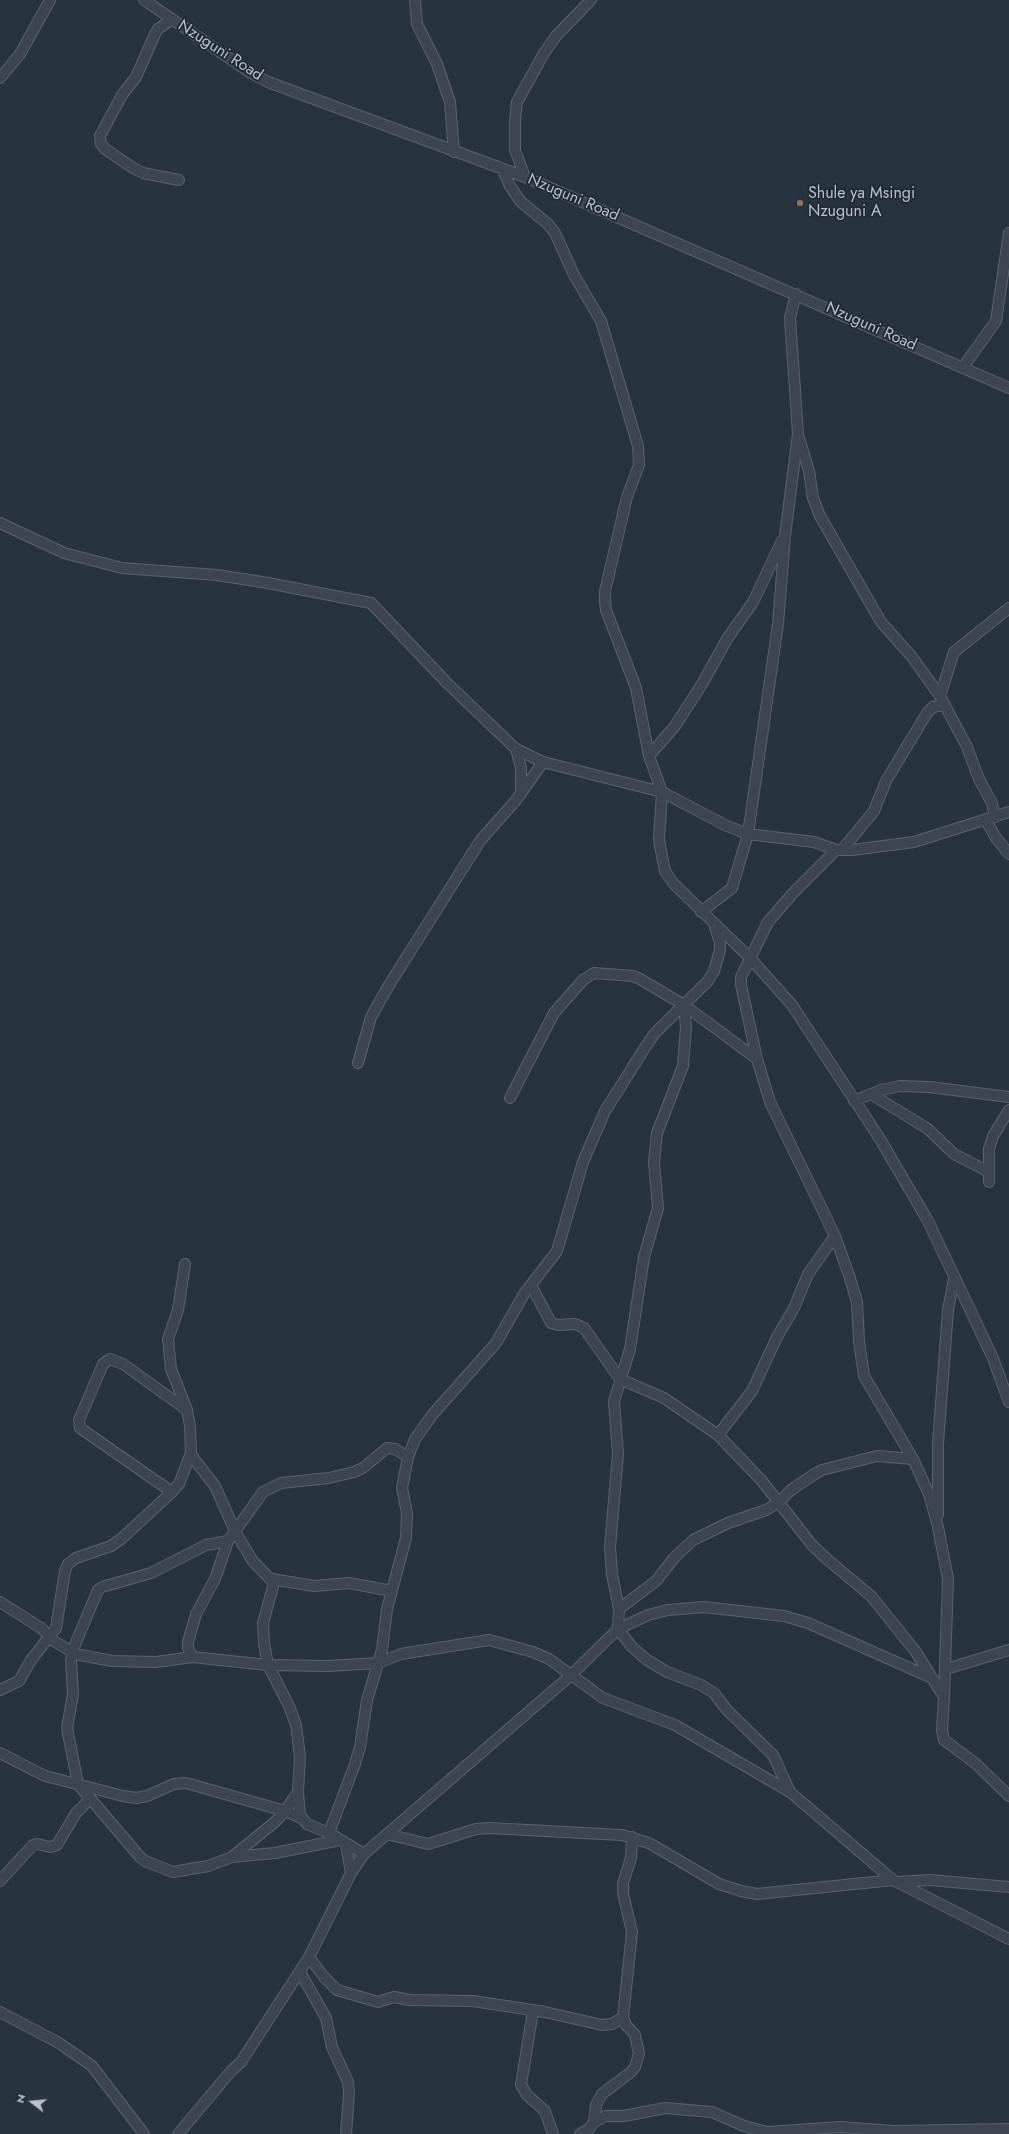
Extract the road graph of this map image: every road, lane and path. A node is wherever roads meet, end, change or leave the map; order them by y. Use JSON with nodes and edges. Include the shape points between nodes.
{"nodes":[{"id":1,"x":50,"y":0,"type":"edge"},
{"id":2,"x":144,"y":0,"type":"edge"},
{"id":3,"x":415,"y":0,"type":"edge"},
{"id":4,"x":591,"y":0,"type":"edge"},
{"id":5,"x":171,"y":20,"type":"junction"},
{"id":6,"x":0,"y":78,"type":"edge"},
{"id":7,"x":454,"y":152,"type":"junction"},
{"id":8,"x":503,"y":170,"type":"junction"},
{"id":9,"x":525,"y":177,"type":"junction"},
{"id":10,"x":179,"y":180,"type":"dead end"},
{"id":11,"x":1009,"y":233,"type":"edge"},
{"id":12,"x":796,"y":294,"type":"junction"},
{"id":13,"x":963,"y":368,"type":"junction"},
{"id":14,"x":1009,"y":388,"type":"edge"},
{"id":15,"x":798,"y":434,"type":"junction"},
{"id":16,"x":0,"y":523,"type":"edge"},
{"id":17,"x":784,"y":536,"type":"junction"},
{"id":18,"x":1009,"y":608,"type":"edge"},
{"id":19,"x":942,"y":700,"type":"junction"},
{"id":20,"x":516,"y":749,"type":"junction"},
{"id":21,"x":649,"y":756,"type":"junction"},
{"id":22,"x":543,"y":762,"type":"junction"},
{"id":23,"x":662,"y":792,"type":"junction"},
{"id":24,"x":521,"y":794,"type":"junction"},
{"id":25,"x":1009,"y":812,"type":"edge"},
{"id":26,"x":990,"y":818,"type":"junction"},
{"id":27,"x":748,"y":834,"type":"junction"},
{"id":28,"x":839,"y":850,"type":"junction"},
{"id":29,"x":1009,"y":854,"type":"edge"},
{"id":30,"x":701,"y":912,"type":"junction"},
{"id":31,"x":714,"y":925,"type":"junction"},
{"id":32,"x":750,"y":958,"type":"junction"},
{"id":33,"x":684,"y":1005,"type":"junction"},
{"id":34,"x":757,"y":1059,"type":"junction"},
{"id":35,"x":358,"y":1063,"type":"dead end"},
{"id":36,"x":871,"y":1094,"type":"junction"},
{"id":37,"x":1009,"y":1097,"type":"edge"},
{"id":38,"x":510,"y":1098,"type":"dead end"},
{"id":39,"x":854,"y":1100,"type":"junction"},
{"id":40,"x":1009,"y":1110,"type":"edge"},
{"id":41,"x":835,"y":1236,"type":"junction"},
{"id":42,"x":185,"y":1264,"type":"dead end"},
{"id":43,"x":954,"y":1279,"type":"junction"},
{"id":44,"x":531,"y":1285,"type":"junction"},
{"id":45,"x":620,"y":1379,"type":"junction"},
{"id":46,"x":1009,"y":1402,"type":"edge"},
{"id":47,"x":186,"y":1410,"type":"junction"},
{"id":48,"x":718,"y":1435,"type":"junction"},
{"id":49,"x":191,"y":1453,"type":"junction"},
{"id":50,"x":408,"y":1457,"type":"junction"},
{"id":51,"x":913,"y":1460,"type":"junction"},
{"id":52,"x":172,"y":1492,"type":"junction"},
{"id":53,"x":779,"y":1502,"type":"junction"},
{"id":54,"x":938,"y":1527,"type":"junction"},
{"id":55,"x":235,"y":1531,"type":"junction"},
{"id":56,"x":228,"y":1541,"type":"junction"},
{"id":57,"x":272,"y":1579,"type":"junction"},
{"id":58,"x":392,"y":1591,"type":"junction"},
{"id":59,"x":0,"y":1602,"type":"edge"},
{"id":60,"x":619,"y":1609,"type":"junction"},
{"id":61,"x":618,"y":1629,"type":"junction"},
{"id":62,"x":50,"y":1637,"type":"junction"},
{"id":63,"x":1009,"y":1650,"type":"edge"},
{"id":64,"x":72,"y":1652,"type":"junction"},
{"id":65,"x":192,"y":1657,"type":"junction"},
{"id":66,"x":378,"y":1664,"type":"junction"},
{"id":67,"x":268,"y":1665,"type":"junction"},
{"id":68,"x":946,"y":1669,"type":"junction"},
{"id":69,"x":570,"y":1676,"type":"junction"},
{"id":70,"x":932,"y":1678,"type":"junction"},
{"id":71,"x":0,"y":1690,"type":"edge"},
{"id":72,"x":944,"y":1697,"type":"junction"},
{"id":73,"x":0,"y":1753,"type":"edge"},
{"id":74,"x":78,"y":1784,"type":"junction"},
{"id":75,"x":298,"y":1792,"type":"junction"},
{"id":76,"x":790,"y":1792,"type":"junction"},
{"id":77,"x":1009,"y":1796,"type":"edge"},
{"id":78,"x":90,"y":1799,"type":"junction"},
{"id":79,"x":285,"y":1811,"type":"junction"},
{"id":80,"x":301,"y":1818,"type":"junction"},
{"id":81,"x":329,"y":1833,"type":"junction"},
{"id":82,"x":387,"y":1834,"type":"junction"},
{"id":83,"x":632,"y":1837,"type":"junction"},
{"id":84,"x":343,"y":1842,"type":"junction"},
{"id":85,"x":364,"y":1854,"type":"junction"},
{"id":86,"x":232,"y":1857,"type":"junction"},
{"id":87,"x":351,"y":1873,"type":"junction"},
{"id":88,"x":0,"y":1881,"type":"edge"},
{"id":89,"x":895,"y":1881,"type":"junction"},
{"id":90,"x":1009,"y":1887,"type":"edge"},
{"id":91,"x":1009,"y":1939,"type":"edge"},
{"id":92,"x":309,"y":1957,"type":"junction"},
{"id":93,"x":300,"y":1972,"type":"junction"},
{"id":94,"x":533,"y":2011,"type":"junction"},
{"id":95,"x":0,"y":2012,"type":"edge"},
{"id":96,"x":623,"y":2017,"type":"junction"},
{"id":97,"x":594,"y":2122,"type":"junction"},
{"id":98,"x":1009,"y":2129,"type":"edge"},
{"id":99,"x":756,"y":2131,"type":"edge"},
{"id":100,"x":144,"y":2134,"type":"edge"},
{"id":101,"x":178,"y":2134,"type":"edge"},
{"id":102,"x":346,"y":2134,"type":"edge"},
{"id":103,"x":553,"y":2134,"type":"edge"},
{"id":104,"x":580,"y":2134,"type":"edge"}],
"edges":[{"from":1,"to":6,"type":"street","via":[[20,54]]},
{"from":2,"to":5,"type":"street","name":"Nzuguni Road"},
{"from":3,"to":7,"type":"street","via":[[417,24],[437,64],[450,102]]},
{"from":4,"to":9,"type":"street","via":[[548,47],[517,102],[515,150]]},
{"from":5,"to":7,"type":"street","name":"Nzuguni Road","via":[[251,74],[268,82]]},
{"from":5,"to":10,"type":"street","via":[[154,34],[136,77],[122,95],[100,136],[105,149],[127,165],[143,173]]},
{"from":7,"to":8,"type":"street","name":"Nzuguni Road"},
{"from":8,"to":9,"type":"street","name":"Nzuguni Road"},
{"from":8,"to":21,"type":"street","via":[[521,202],[555,233],[574,275],[601,321],[638,446],[639,465],[627,497],[605,601],[606,610],[636,688]]},
{"from":9,"to":12,"type":"street","name":"Nzuguni Road"},
{"from":11,"to":13,"type":"street","via":[[996,321]]},
{"from":12,"to":13,"type":"street","name":"Nzuguni Road"},
{"from":12,"to":15,"type":"street","via":[[790,318]]},
{"from":13,"to":14,"type":"street","name":"Nzuguni Road"},
{"from":15,"to":17,"type":"street"},
{"from":15,"to":19,"type":"street","via":[[809,471],[813,498],[820,516],[881,622],[912,657]]},
{"from":16,"to":20,"type":"street","via":[[64,553],[122,568],[217,575],[371,603],[447,683]]},
{"from":17,"to":21,"type":"street","via":[[753,602],[675,726]]},
{"from":17,"to":27,"type":"street","via":[[778,624]]},
{"from":18,"to":19,"type":"street","via":[[954,652]]},
{"from":19,"to":26,"type":"street","via":[[967,746],[979,779],[992,803]]},
{"from":19,"to":28,"type":"street","via":[[927,713],[886,781],[874,811]]},
{"from":20,"to":22,"type":"street"},
{"from":20,"to":24,"type":"street","via":[[521,768]]},
{"from":21,"to":23,"type":"street"},
{"from":22,"to":23,"type":"street"},
{"from":22,"to":24,"type":"street"},
{"from":23,"to":27,"type":"street"},
{"from":23,"to":30,"type":"street","via":[[659,840],[665,871]]},
{"from":24,"to":35,"type":"street","via":[[480,842],[388,985],[371,1017]]},
{"from":25,"to":26,"type":"street"},
{"from":26,"to":28,"type":"street","via":[[914,842]]},
{"from":26,"to":29,"type":"street","via":[[996,838]]},
{"from":27,"to":28,"type":"street","via":[[814,842]]},
{"from":27,"to":30,"type":"street","via":[[732,888]]},
{"from":28,"to":32,"type":"street","via":[[794,892],[768,922]]},
{"from":30,"to":31,"type":"street"},
{"from":31,"to":32,"type":"street"},
{"from":31,"to":33,"type":"street","via":[[720,943],[714,971]]},
{"from":32,"to":34,"type":"street","via":[[741,977],[741,985]]},
{"from":32,"to":39,"type":"street","via":[[792,1005]]},
{"from":33,"to":34,"type":"street"},
{"from":33,"to":38,"type":"street","via":[[633,976],[605,973],[588,976],[554,1013]]},
{"from":33,"to":44,"type":"street","via":[[655,1033],[606,1111],[583,1162],[557,1251]]},
{"from":33,"to":45,"type":"street","via":[[686,1027],[683,1066],[657,1133],[654,1162],[658,1208],[644,1257],[630,1349]]},
{"from":34,"to":41,"type":"street","via":[[775,1115]]},
{"from":36,"to":37,"type":"street","via":[[900,1086]]},
{"from":36,"to":39,"type":"street"},
{"from":36,"to":40,"type":"street","via":[[928,1129],[954,1154],[989,1177],[990,1149],[994,1136]]},
{"from":39,"to":43,"type":"street","via":[[928,1221]]},
{"from":41,"to":48,"type":"street","via":[[808,1274],[752,1391]]},
{"from":41,"to":51,"type":"street","via":[[857,1302],[859,1348],[864,1376]]},
{"from":42,"to":47,"type":"street","via":[[178,1310],[168,1346],[172,1375]]},
{"from":43,"to":46,"type":"street","via":[[992,1356]]},
{"from":43,"to":54,"type":"street","via":[[948,1310],[938,1443]]},
{"from":44,"to":45,"type":"street","via":[[551,1323],[575,1324],[584,1328]]},
{"from":44,"to":50,"type":"street","via":[[496,1343],[417,1434]]},
{"from":45,"to":48,"type":"street","via":[[664,1398]]},
{"from":45,"to":60,"type":"street","via":[[614,1401],[618,1454],[610,1547]]},
{"from":47,"to":49,"type":"street","via":[[190,1426]]},
{"from":47,"to":52,"type":"street","via":[[124,1364],[110,1359],[103,1364],[79,1420],[80,1428]]},
{"from":48,"to":53,"type":"street"},
{"from":49,"to":52,"type":"street","via":[[179,1484]]},
{"from":49,"to":55,"type":"street","via":[[215,1486]]},
{"from":50,"to":55,"type":"street","via":[[387,1448],[363,1468],[354,1472],[329,1478],[286,1482],[267,1489]]},
{"from":50,"to":58,"type":"street","via":[[402,1488],[407,1528]]},
{"from":51,"to":53,"type":"street","via":[[877,1456],[822,1470],[791,1490]]},
{"from":51,"to":54,"type":"street","via":[[929,1494]]},
{"from":52,"to":62,"type":"street","via":[[115,1544],[76,1558],[68,1564],[58,1622]]},
{"from":53,"to":60,"type":"street","via":[[693,1540],[656,1580]]},
{"from":53,"to":70,"type":"street","via":[[812,1545],[871,1596],[916,1652]]},
{"from":54,"to":68,"type":"street","via":[[948,1579]]},
{"from":55,"to":56,"type":"street"},
{"from":55,"to":57,"type":"street","via":[[252,1560]]},
{"from":56,"to":64,"type":"street","via":[[199,1548],[151,1573],[102,1587],[94,1596]]},
{"from":56,"to":65,"type":"street","via":[[215,1579],[191,1629],[188,1648]]},
{"from":57,"to":58,"type":"street","via":[[314,1586],[349,1583]]},
{"from":57,"to":67,"type":"street","via":[[274,1587],[263,1626]]},
{"from":58,"to":66,"type":"street","via":[[386,1614],[384,1644]]},
{"from":59,"to":62,"type":"street","via":[[41,1628]]},
{"from":60,"to":61,"type":"street"},
{"from":61,"to":69,"type":"street"},
{"from":61,"to":70,"type":"street","via":[[648,1615],[668,1610],[704,1607],[763,1613],[808,1623]]},
{"from":61,"to":76,"type":"street","via":[[632,1647],[647,1660],[714,1693],[727,1710],[773,1755]]},
{"from":62,"to":64,"type":"street"},
{"from":62,"to":71,"type":"street","via":[[31,1660],[19,1682]]},
{"from":63,"to":68,"type":"street"},
{"from":64,"to":65,"type":"street","via":[[112,1661],[156,1662]]},
{"from":64,"to":74,"type":"street","via":[[73,1694],[67,1728]]},
{"from":65,"to":67,"type":"street"},
{"from":66,"to":67,"type":"street"},
{"from":66,"to":69,"type":"street","via":[[401,1654],[489,1640],[540,1654]]},
{"from":66,"to":81,"type":"street","via":[[367,1700],[360,1747]]},
{"from":67,"to":75,"type":"street","via":[[296,1725],[300,1757]]},
{"from":68,"to":72,"type":"street"},
{"from":69,"to":76,"type":"street","via":[[611,1702],[675,1725]]},
{"from":69,"to":82,"type":"street"},
{"from":70,"to":72,"type":"street"},
{"from":72,"to":77,"type":"street","via":[[944,1740],[975,1763]]},
{"from":73,"to":74,"type":"street","via":[[45,1776]]},
{"from":74,"to":78,"type":"street"},
{"from":74,"to":79,"type":"street","via":[[136,1798],[186,1782]]},
{"from":75,"to":79,"type":"street"},
{"from":75,"to":80,"type":"street"},
{"from":76,"to":89,"type":"street"},
{"from":78,"to":86,"type":"street","via":[[140,1857],[163,1869],[174,1872],[186,1871]]},
{"from":78,"to":88,"type":"street","via":[[76,1814],[57,1844],[50,1847],[33,1845]]},
{"from":79,"to":80,"type":"street"},
{"from":79,"to":86,"type":"street"},
{"from":80,"to":81,"type":"street"},
{"from":81,"to":84,"type":"street"},
{"from":82,"to":83,"type":"street","via":[[428,1844],[488,1828]]},
{"from":82,"to":85,"type":"street"},
{"from":83,"to":89,"type":"street","via":[[706,1878],[741,1891],[769,1893]]},
{"from":83,"to":96,"type":"street","via":[[631,1858],[623,1883],[632,1932]]},
{"from":84,"to":85,"type":"street"},
{"from":84,"to":86,"type":"street"},
{"from":84,"to":87,"type":"street"},
{"from":85,"to":87,"type":"street"},
{"from":87,"to":92,"type":"street"},
{"from":89,"to":90,"type":"street","via":[[930,1880]]},
{"from":89,"to":91,"type":"street"},
{"from":92,"to":93,"type":"street"},
{"from":92,"to":94,"type":"street","via":[[337,1990],[378,2002],[394,1997],[458,2000]]},
{"from":93,"to":101,"type":"street","via":[[241,2062]]},
{"from":93,"to":102,"type":"street","via":[[326,2018],[332,2047],[348,2082]]},
{"from":94,"to":96,"type":"street","via":[[602,2025],[612,2024]]},
{"from":94,"to":103,"type":"street","via":[[521,2085],[527,2095],[545,2111]]},
{"from":95,"to":100,"type":"street","via":[[59,2043],[92,2066]]},
{"from":96,"to":97,"type":"street","via":[[635,2035],[638,2061],[631,2072],[602,2094],[596,2105]]},
{"from":97,"to":99,"type":"street","via":[[606,2116],[624,2116],[665,2108],[712,2112]]},
{"from":97,"to":104,"type":"street","via":[[589,2129]]},
{"from":98,"to":99,"type":"street","via":[[893,2131],[840,2127]]}]}
